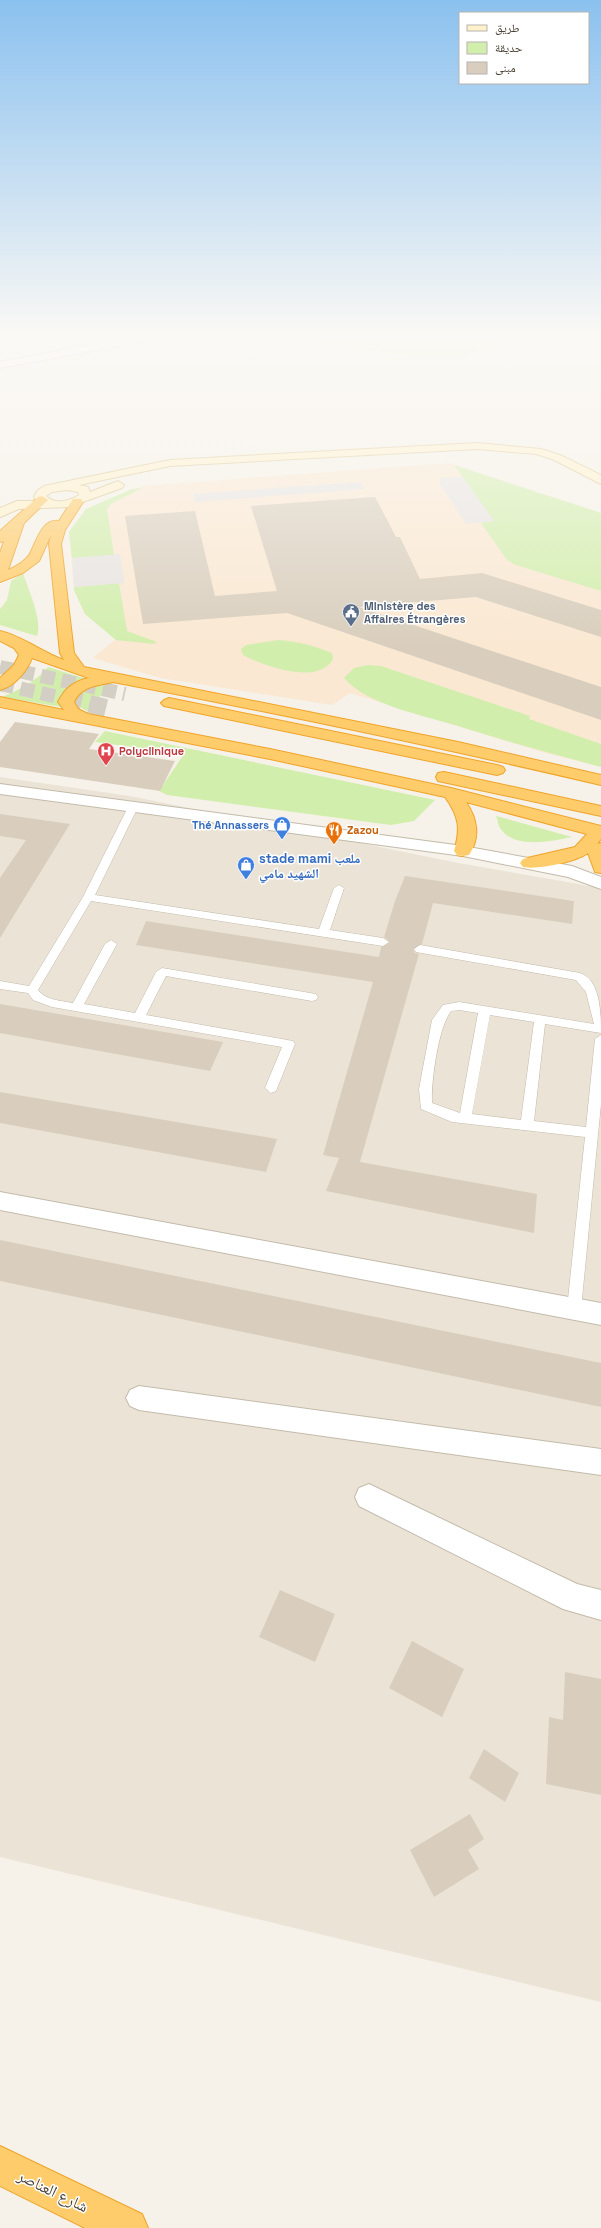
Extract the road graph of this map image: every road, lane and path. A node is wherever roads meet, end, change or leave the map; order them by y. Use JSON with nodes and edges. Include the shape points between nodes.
{"nodes":[{"id":1,"x":601,"y":480,"type":"edge"},
{"id":2,"x":576,"y":481,"type":"dead end"},
{"id":3,"x":48,"y":497,"type":"junction"},
{"id":4,"x":77,"y":503,"type":"junction"},
{"id":5,"x":0,"y":506,"type":"edge"},
{"id":6,"x":0,"y":513,"type":"edge"},
{"id":7,"x":19,"y":521,"type":"junction"},
{"id":8,"x":0,"y":538,"type":"edge"},
{"id":9,"x":0,"y":574,"type":"edge"},
{"id":10,"x":0,"y":578,"type":"edge"},
{"id":11,"x":63,"y":633,"type":"junction"},
{"id":12,"x":0,"y":636,"type":"edge"},
{"id":13,"x":17,"y":642,"type":"junction"},
{"id":14,"x":40,"y":656,"type":"junction"},
{"id":15,"x":23,"y":664,"type":"junction"},
{"id":16,"x":79,"y":670,"type":"junction"},
{"id":17,"x":115,"y":678,"type":"junction"},
{"id":18,"x":0,"y":685,"type":"edge"},
{"id":19,"x":125,"y":694,"type":"tunnel mouth"},
{"id":20,"x":0,"y":702,"type":"edge"},
{"id":21,"x":106,"y":708,"type":"tunnel mouth"},
{"id":22,"x":85,"y":719,"type":"junction"},
{"id":23,"x":601,"y":780,"type":"edge"},
{"id":24,"x":601,"y":788,"type":"edge"},
{"id":25,"x":0,"y":789,"type":"edge"},
{"id":26,"x":451,"y":794,"type":"junction"},
{"id":27,"x":133,"y":807,"type":"junction"},
{"id":28,"x":601,"y":811,"type":"edge"},
{"id":29,"x":600,"y":837,"type":"edge"},
{"id":30,"x":463,"y":851,"type":"junction"},
{"id":31,"x":529,"y":863,"type":"junction"},
{"id":32,"x":601,"y":868,"type":"edge"},
{"id":33,"x":601,"y":883,"type":"edge"},
{"id":34,"x":340,"y":888,"type":"dead end"},
{"id":35,"x":88,"y":897,"type":"junction"},
{"id":36,"x":322,"y":934,"type":"junction"},
{"id":37,"x":383,"y":942,"type":"dead end"},
{"id":38,"x":111,"y":944,"type":"dead end"},
{"id":39,"x":420,"y":949,"type":"dead end"},
{"id":40,"x":0,"y":985,"type":"edge"},
{"id":41,"x":32,"y":990,"type":"junction"},
{"id":42,"x":592,"y":991,"type":"junction"},
{"id":43,"x":312,"y":997,"type":"dead end"},
{"id":44,"x":601,"y":999,"type":"edge"},
{"id":45,"x":76,"y":1007,"type":"junction"},
{"id":46,"x":485,"y":1010,"type":"junction"},
{"id":47,"x":138,"y":1018,"type":"junction"},
{"id":48,"x":540,"y":1019,"type":"junction"},
{"id":49,"x":601,"y":1026,"type":"edge"},
{"id":50,"x":601,"y":1029,"type":"edge"},
{"id":51,"x":601,"y":1039,"type":"edge"},
{"id":52,"x":271,"y":1088,"type":"dead end"},
{"id":53,"x":465,"y":1119,"type":"junction"},
{"id":54,"x":527,"y":1126,"type":"junction"},
{"id":55,"x":592,"y":1133,"type":"junction"},
{"id":56,"x":0,"y":1201,"type":"edge"},
{"id":57,"x":574,"y":1309,"type":"junction"},
{"id":58,"x":601,"y":1314,"type":"edge"},
{"id":59,"x":140,"y":1398,"type":"dead end"},
{"id":60,"x":601,"y":1462,"type":"edge"},
{"id":61,"x":369,"y":1497,"type":"dead end"},
{"id":62,"x":601,"y":1605,"type":"edge"},
{"id":63,"x":0,"y":2165,"type":"edge"},
{"id":64,"x":128,"y":2228,"type":"edge"}],
"edges":[{"from":1,"to":3,"type":"street","via":[[561,459],[537,451],[477,446],[176,462]]},
{"from":2,"to":4,"type":"street","via":[[534,460],[492,454],[468,454],[170,472],[109,487]]},
{"from":3,"to":4,"type":"street"},
{"from":3,"to":4,"type":"street","via":[[74,486],[86,493]]},
{"from":3,"to":5,"type":"street","via":[[15,497]]},
{"from":3,"to":6,"type":"street","via":[[13,506]]},
{"from":3,"to":7,"type":"highway"},
{"from":4,"to":10,"type":"highway","via":[[45,534],[34,558],[18,570]]},
{"from":4,"to":11,"type":"highway","via":[[60,530],[55,544]]},
{"from":7,"to":8,"type":"highway"},
{"from":7,"to":9,"type":"highway"},
{"from":11,"to":14,"type":"highway","via":[[61,640]]},
{"from":11,"to":16,"type":"highway","via":[[67,653]]},
{"from":12,"to":13,"type":"highway"},
{"from":13,"to":14,"type":"highway"},
{"from":13,"to":15,"type":"highway","via":[[26,655]]},
{"from":14,"to":15,"type":"highway"},
{"from":14,"to":16,"type":"highway"},
{"from":15,"to":18,"type":"highway"},
{"from":16,"to":17,"type":"highway"},
{"from":17,"to":22,"type":"highway","via":[[86,683],[69,694],[66,702],[73,712]]},
{"from":17,"to":23,"type":"highway","via":[[435,742]]},
{"from":19,"to":24,"type":"highway","via":[[493,770]]},
{"from":20,"to":22,"type":"highway"},
{"from":21,"to":28,"type":"highway"},
{"from":22,"to":26,"type":"highway","via":[[270,754]]},
{"from":25,"to":27,"type":"street"},
{"from":26,"to":29,"type":"highway"},
{"from":26,"to":30,"type":"highway","via":[[468,816],[467,839]]},
{"from":27,"to":30,"type":"street"},
{"from":27,"to":35,"type":"lane"},
{"from":29,"to":31,"type":"highway","via":[[581,851]]},
{"from":29,"to":32,"type":"highway","via":[[597,854]]},
{"from":30,"to":31,"type":"street"},
{"from":31,"to":33,"type":"street","via":[[572,872]]},
{"from":34,"to":36,"type":"lane"},
{"from":35,"to":36,"type":"lane"},
{"from":35,"to":41,"type":"lane"},
{"from":36,"to":37,"type":"lane"},
{"from":38,"to":45,"type":"lane"},
{"from":39,"to":42,"type":"lane","via":[[580,976]]},
{"from":40,"to":41,"type":"lane"},
{"from":41,"to":45,"type":"lane","via":[[37,997],[52,1003]]},
{"from":42,"to":44,"type":"lane"},
{"from":42,"to":49,"type":"lane"},
{"from":43,"to":47,"type":"lane","via":[[162,972]]},
{"from":45,"to":47,"type":"lane"},
{"from":46,"to":48,"type":"lane"},
{"from":46,"to":53,"type":"lane"},
{"from":46,"to":53,"type":"lane","via":[[459,1006],[447,1008],[438,1020],[425,1089],[426,1106],[452,1117]]},
{"from":47,"to":52,"type":"lane","via":[[289,1044]]},
{"from":48,"to":50,"type":"lane"},
{"from":48,"to":54,"type":"lane"},
{"from":51,"to":55,"type":"lane"},
{"from":53,"to":54,"type":"lane"},
{"from":54,"to":55,"type":"lane"},
{"from":55,"to":57,"type":"lane"},
{"from":56,"to":57,"type":"street"},
{"from":57,"to":58,"type":"street"},
{"from":59,"to":60,"type":"street"},
{"from":61,"to":62,"type":"street","via":[[574,1598]]},
{"from":63,"to":64,"type":"highway","name":"شارع العناصر"}]}
